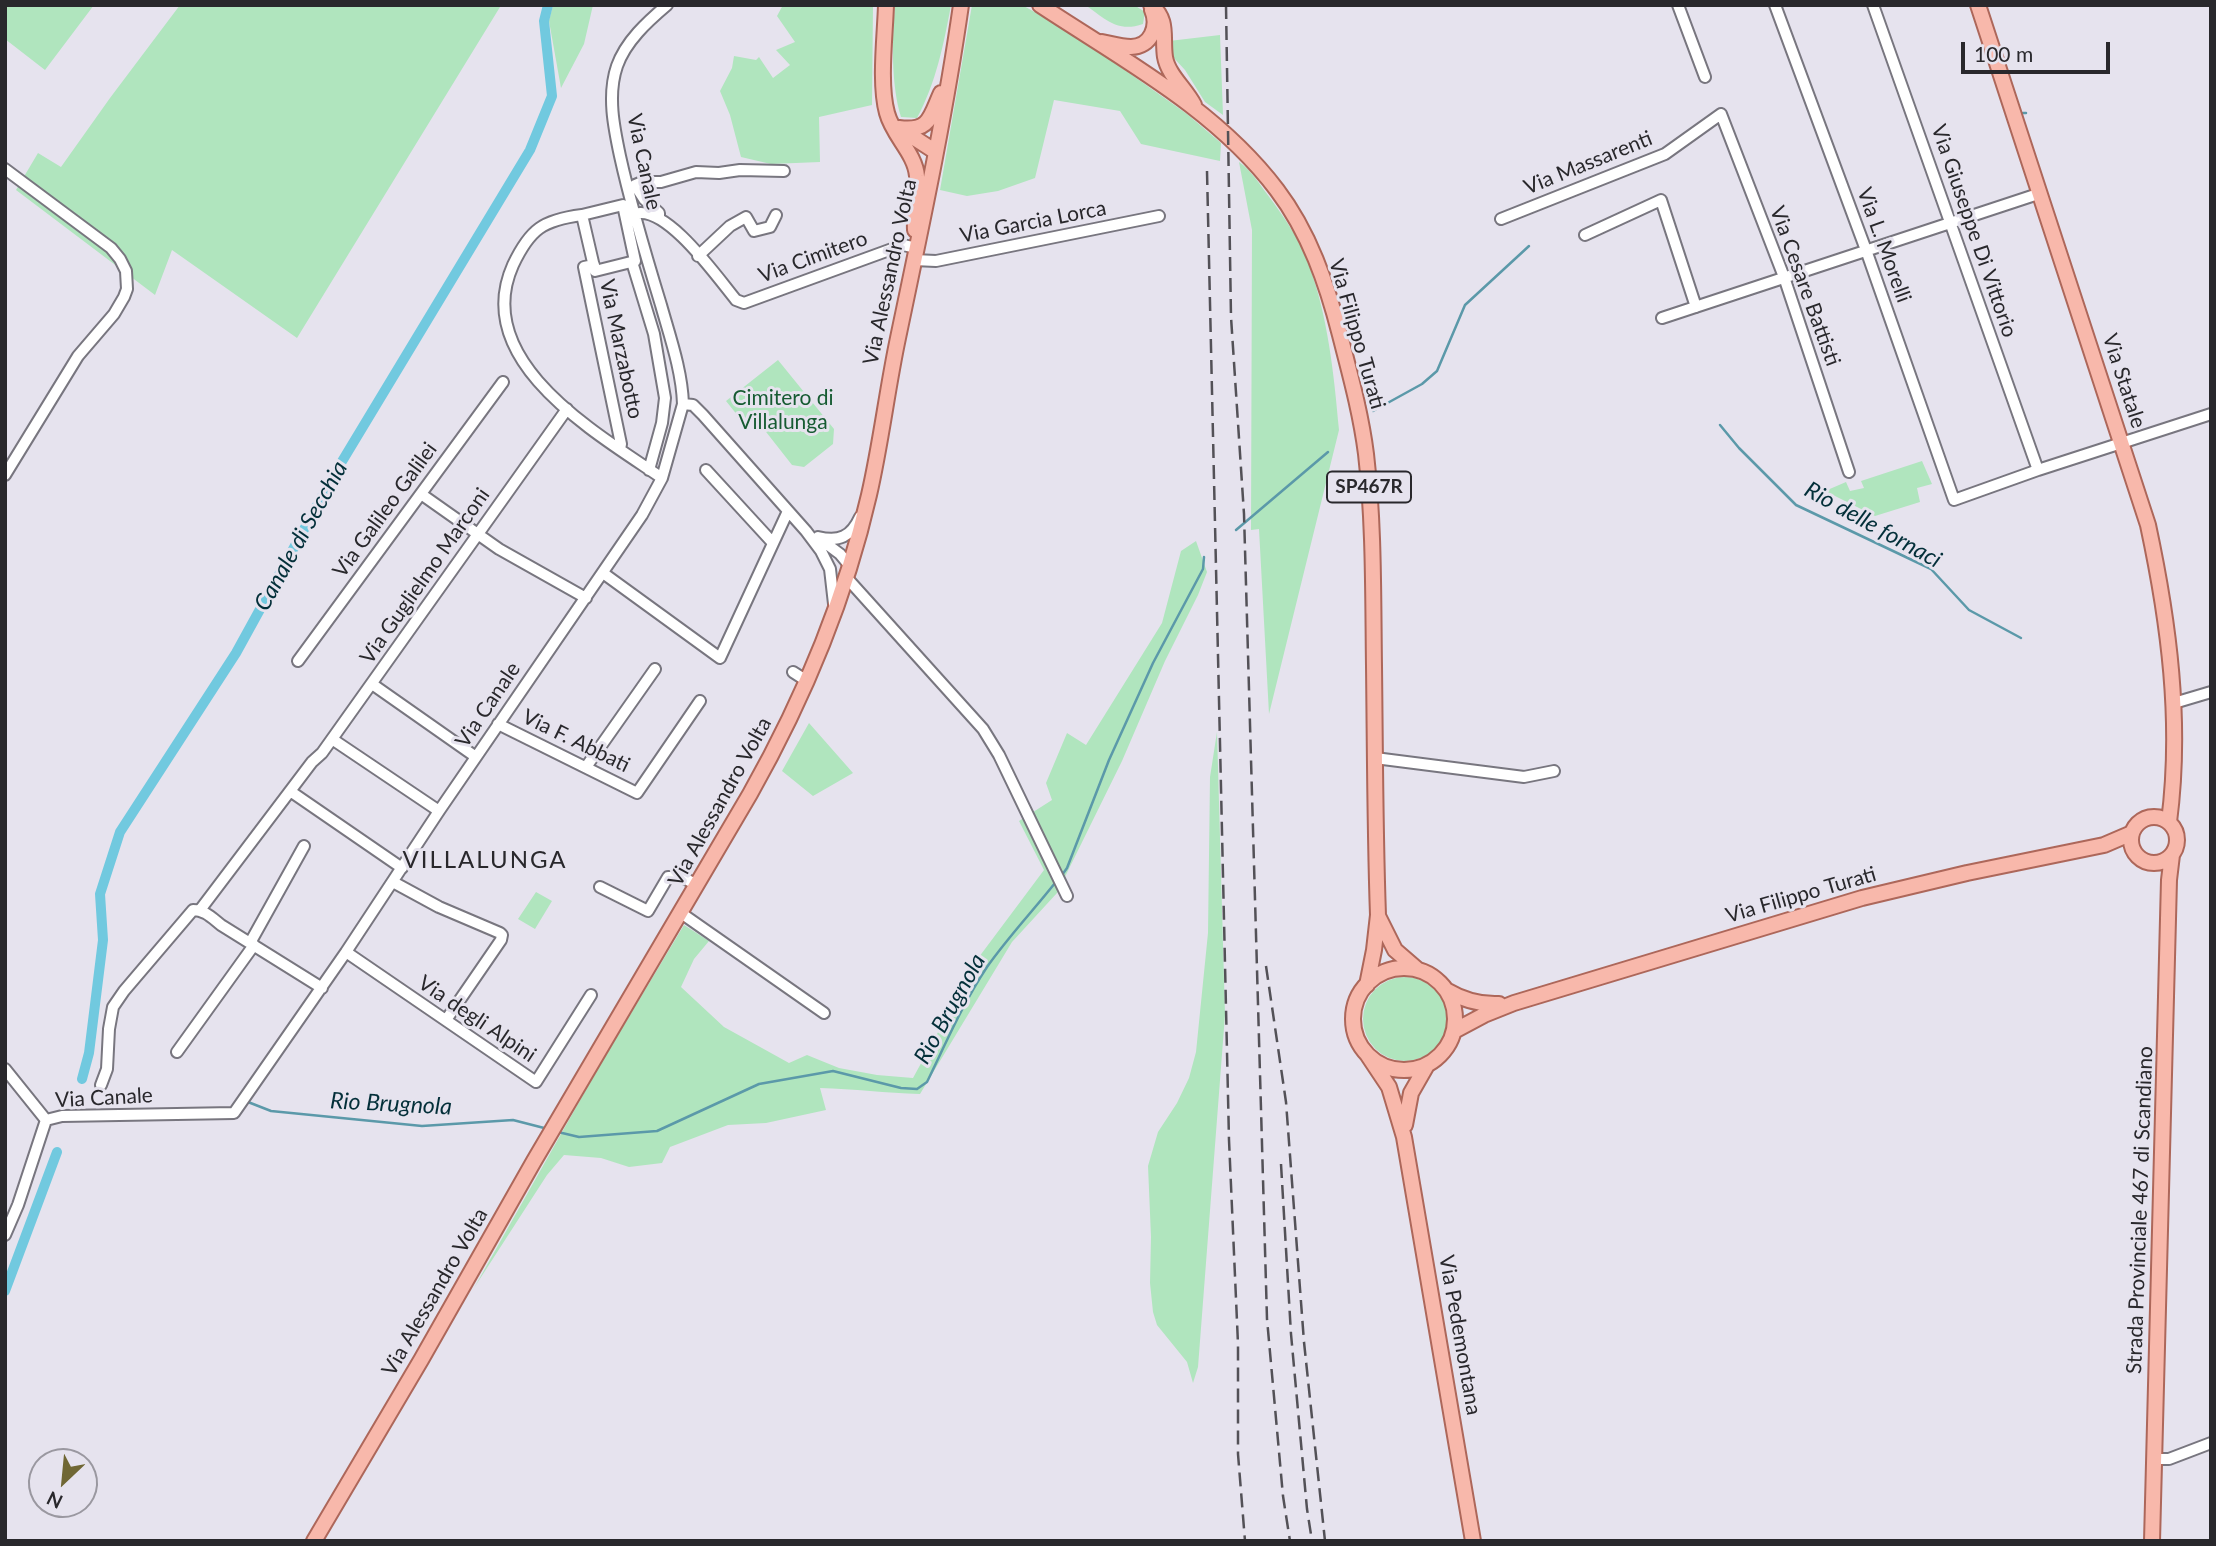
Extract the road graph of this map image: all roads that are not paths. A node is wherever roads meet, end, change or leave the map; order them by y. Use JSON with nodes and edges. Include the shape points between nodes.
{"nodes":[{"id":1,"x":667,"y":5,"type":"edge"},
{"id":2,"x":886,"y":5,"type":"edge"},
{"id":3,"x":961,"y":5,"type":"edge"},
{"id":4,"x":1040,"y":5,"type":"edge"},
{"id":5,"x":1150,"y":5,"type":"edge"},
{"id":6,"x":1678,"y":5,"type":"edge"},
{"id":7,"x":1775,"y":5,"type":"edge"},
{"id":8,"x":1873,"y":5,"type":"edge"},
{"id":9,"x":1978,"y":5,"type":"edge"},
{"id":10,"x":1093,"y":40,"type":"junction"},
{"id":11,"x":951,"y":73,"type":"junction"},
{"id":12,"x":1705,"y":77,"type":"dead end"},
{"id":13,"x":1197,"y":109,"type":"junction"},
{"id":14,"x":1721,"y":114,"type":"joint"},
{"id":15,"x":900,"y":135,"type":"junction"},
{"id":16,"x":936,"y":152,"type":"junction"},
{"id":17,"x":5,"y":169,"type":"edge"},
{"id":18,"x":784,"y":171,"type":"dead end"},
{"id":19,"x":2041,"y":193,"type":"junction"},
{"id":20,"x":630,"y":208,"type":"junction"},
{"id":21,"x":582,"y":215,"type":"junction"},
{"id":22,"x":776,"y":215,"type":"dead end"},
{"id":23,"x":1159,"y":216,"type":"dead end"},
{"id":24,"x":659,"y":218,"type":"junction"},
{"id":25,"x":1501,"y":219,"type":"dead end"},
{"id":26,"x":1950,"y":222,"type":"junction"},
{"id":27,"x":1585,"y":235,"type":"dead end"},
{"id":28,"x":1866,"y":250,"type":"junction"},
{"id":29,"x":637,"y":254,"type":"junction"},
{"id":30,"x":915,"y":254,"type":"junction"},
{"id":31,"x":698,"y":256,"type":"junction"},
{"id":32,"x":594,"y":265,"type":"junction"},
{"id":33,"x":1784,"y":277,"type":"junction"},
{"id":34,"x":1696,"y":307,"type":"junction"},
{"id":35,"x":1662,"y":318,"type":"dead end"},
{"id":36,"x":503,"y":382,"type":"dead end"},
{"id":37,"x":683,"y":404,"type":"junction"},
{"id":38,"x":567,"y":409,"type":"junction"},
{"id":39,"x":2211,"y":414,"type":"edge"},
{"id":40,"x":2122,"y":443,"type":"junction"},
{"id":41,"x":620,"y":449,"type":"junction"},
{"id":42,"x":649,"y":470,"type":"junction"},
{"id":43,"x":706,"y":470,"type":"dead end"},
{"id":44,"x":2038,"y":470,"type":"junction"},
{"id":45,"x":1849,"y":472,"type":"dead end"},
{"id":46,"x":5,"y":475,"type":"edge"},
{"id":47,"x":662,"y":478,"type":"junction"},
{"id":48,"x":421,"y":494,"type":"junction"},
{"id":49,"x":869,"y":495,"type":"junction"},
{"id":50,"x":788,"y":511,"type":"junction"},
{"id":51,"x":806,"y":531,"type":"junction"},
{"id":52,"x":478,"y":534,"type":"junction"},
{"id":53,"x":818,"y":537,"type":"junction"},
{"id":54,"x":773,"y":543,"type":"junction"},
{"id":55,"x":821,"y":551,"type":"junction"},
{"id":56,"x":848,"y":572,"type":"junction"},
{"id":57,"x":603,"y":573,"type":"junction"},
{"id":58,"x":586,"y":597,"type":"junction"},
{"id":59,"x":835,"y":611,"type":"junction"},
{"id":60,"x":298,"y":661,"type":"dead end"},
{"id":61,"x":654,"y":668,"type":"dead end"},
{"id":62,"x":793,"y":672,"type":"dead end"},
{"id":63,"x":807,"y":681,"type":"junction"},
{"id":64,"x":372,"y":684,"type":"junction"},
{"id":65,"x":2211,"y":692,"type":"edge"},
{"id":66,"x":700,"y":701,"type":"dead end"},
{"id":67,"x":2174,"y":703,"type":"junction"},
{"id":68,"x":498,"y":724,"type":"junction"},
{"id":69,"x":332,"y":739,"type":"junction"},
{"id":70,"x":476,"y":757,"type":"junction"},
{"id":71,"x":1375,"y":758,"type":"junction"},
{"id":72,"x":586,"y":767,"type":"junction"},
{"id":73,"x":1554,"y":771,"type":"dead end"},
{"id":74,"x":2172,"y":781,"type":"junction"},
{"id":75,"x":290,"y":792,"type":"junction"},
{"id":76,"x":439,"y":811,"type":"junction"},
{"id":77,"x":2149,"y":817,"type":"junction"},
{"id":78,"x":2169,"y":822,"type":"junction"},
{"id":79,"x":2132,"y":834,"type":"junction"},
{"id":80,"x":2104,"y":845,"type":"junction"},
{"id":81,"x":304,"y":846,"type":"dead end"},
{"id":82,"x":2133,"y":850,"type":"junction"},
{"id":83,"x":2172,"y":855,"type":"junction"},
{"id":84,"x":2154,"y":863,"type":"junction"},
{"id":85,"x":402,"y":868,"type":"junction"},
{"id":86,"x":2169,"y":880,"type":"junction"},
{"id":87,"x":393,"y":882,"type":"junction"},
{"id":88,"x":697,"y":885,"type":"junction"},
{"id":89,"x":600,"y":887,"type":"dead end"},
{"id":90,"x":1067,"y":897,"type":"dead end"},
{"id":91,"x":200,"y":910,"type":"junction"},
{"id":92,"x":681,"y":913,"type":"junction"},
{"id":93,"x":1378,"y":915,"type":"junction"},
{"id":94,"x":252,"y":944,"type":"junction"},
{"id":95,"x":346,"y":952,"type":"junction"},
{"id":96,"x":1420,"y":971,"type":"junction"},
{"id":97,"x":1367,"y":985,"type":"junction"},
{"id":98,"x":322,"y":988,"type":"junction"},
{"id":99,"x":1446,"y":990,"type":"junction"},
{"id":100,"x":591,"y":995,"type":"dead end"},
{"id":101,"x":1514,"y":1003,"type":"junction"},
{"id":102,"x":824,"y":1013,"type":"dead end"},
{"id":103,"x":446,"y":1020,"type":"junction"},
{"id":104,"x":1454,"y":1031,"type":"junction"},
{"id":105,"x":177,"y":1052,"type":"dead end"},
{"id":106,"x":1367,"y":1054,"type":"junction"},
{"id":107,"x":1427,"y":1065,"type":"junction"},
{"id":108,"x":5,"y":1069,"type":"edge"},
{"id":109,"x":101,"y":1085,"type":"dead end"},
{"id":110,"x":46,"y":1120,"type":"junction"},
{"id":111,"x":1405,"y":1137,"type":"junction"},
{"id":112,"x":5,"y":1235,"type":"edge"},
{"id":113,"x":2211,"y":1443,"type":"edge"},
{"id":114,"x":2154,"y":1459,"type":"junction"},
{"id":115,"x":314,"y":1541,"type":"edge"},
{"id":116,"x":1473,"y":1541,"type":"edge"},
{"id":117,"x":2152,"y":1541,"type":"edge"}],
"edges":[{"from":1,"to":20,"type":"street","name":"Via Canale","via":[[629,44],[613,84],[615,134]]},
{"from":2,"to":15,"type":"main road","via":[[884,83],[888,116]]},
{"from":3,"to":11,"type":"main road","name":"Via Alessandro Volta"},
{"from":4,"to":10,"type":"main road","name":"Via Filippo Turati","number":"SP467R"},
{"from":5,"to":10,"type":"main road","via":[[1156,26],[1138,47]]},
{"from":5,"to":13,"type":"main road","via":[[1163,20],[1170,70]]},
{"from":6,"to":12,"type":"street"},
{"from":7,"to":28,"type":"street","name":"Via L. Morelli"},
{"from":8,"to":26,"type":"street","name":"Via Giuseppe Di Vittorio"},
{"from":9,"to":19,"type":"main road","name":"Via Statale"},
{"from":10,"to":13,"type":"main road","name":"Via Filippo Turati","number":"SP467R"},
{"from":11,"to":15,"type":"main road","via":[[925,124]]},
{"from":11,"to":16,"type":"main road","name":"Via Alessandro Volta"},
{"from":13,"to":71,"type":"main road","name":"Via Filippo Turati","number":"SP467R","via":[[1278,191],[1307,240],[1333,308],[1352,382],[1369,484]]},
{"from":14,"to":25,"type":"street","name":"Via Massarenti","via":[[1665,154]]},
{"from":14,"to":33,"type":"street","name":"Via Cesare Battisti"},
{"from":15,"to":16,"type":"main road"},
{"from":15,"to":30,"type":"main road","via":[[918,178]]},
{"from":16,"to":30,"type":"main road","name":"Via Alessandro Volta"},
{"from":17,"to":46,"type":"street","via":[[111,248],[120,259],[127,289],[120,305],[78,356]]},
{"from":18,"to":24,"type":"street","name":"Via Cimitero","via":[[696,172],[635,185]]},
{"from":19,"to":26,"type":"street"},
{"from":19,"to":40,"type":"main road","name":"Via Statale"},
{"from":20,"to":21,"type":"street"},
{"from":20,"to":24,"type":"street"},
{"from":20,"to":29,"type":"street","name":"Via Canale"},
{"from":21,"to":32,"type":"street"},
{"from":21,"to":38,"type":"street","via":[[559,218],[534,230],[508,278],[504,299],[514,348],[540,384]]},
{"from":22,"to":31,"type":"street","via":[[770,227],[754,231],[746,217]]},
{"from":23,"to":30,"type":"street","name":"Via Garcia Lorca","via":[[936,261]]},
{"from":24,"to":31,"type":"street","name":"Via Cimitero"},
{"from":26,"to":28,"type":"street"},
{"from":26,"to":44,"type":"street","name":"Via Giuseppe Di Vittorio"},
{"from":27,"to":34,"type":"street","via":[[1661,200]]},
{"from":28,"to":33,"type":"street"},
{"from":28,"to":44,"type":"street","name":"Via L. Morelli","via":[[1954,500]]},
{"from":29,"to":32,"type":"street","via":[[595,271]]},
{"from":29,"to":37,"type":"street","name":"Via Canale","via":[[667,327]]},
{"from":29,"to":42,"type":"street","via":[[665,398]]},
{"from":30,"to":31,"type":"street","name":"Via Cimitero","via":[[903,245],[744,303],[736,300]]},
{"from":30,"to":49,"type":"main road","name":"Via Alessandro Volta"},
{"from":32,"to":41,"type":"street","name":"Via Marzabotto","via":[[584,267]]},
{"from":33,"to":34,"type":"street"},
{"from":33,"to":45,"type":"street","name":"Via Cesare Battisti"},
{"from":34,"to":35,"type":"street"},
{"from":36,"to":48,"type":"street","name":"Via Galileo Galilei"},
{"from":37,"to":47,"type":"street","name":"Via Canale"},
{"from":37,"to":50,"type":"street","via":[[693,405],[703,415]]},
{"from":38,"to":41,"type":"street"},
{"from":38,"to":52,"type":"street","name":"Via Guglielmo Marconi"},
{"from":39,"to":40,"type":"street"},
{"from":40,"to":44,"type":"street"},
{"from":40,"to":67,"type":"main road","name":"Via Statale","via":[[2162,589]]},
{"from":41,"to":42,"type":"street"},
{"from":42,"to":47,"type":"street"},
{"from":43,"to":54,"type":"street"},
{"from":47,"to":57,"type":"street","name":"Via Canale"},
{"from":48,"to":52,"type":"street"},
{"from":48,"to":60,"type":"street","name":"Via Galileo Galilei"},
{"from":49,"to":53,"type":"street","via":[[849,535],[839,540]]},
{"from":49,"to":56,"type":"main road","name":"Via Alessandro Volta"},
{"from":50,"to":51,"type":"street"},
{"from":50,"to":54,"type":"street"},
{"from":51,"to":53,"type":"street"},
{"from":51,"to":55,"type":"street"},
{"from":52,"to":58,"type":"street"},
{"from":52,"to":64,"type":"street","name":"Via Guglielmo Marconi"},
{"from":53,"to":56,"type":"street","via":[[840,554]]},
{"from":54,"to":57,"type":"street","via":[[720,658]]},
{"from":55,"to":56,"type":"street"},
{"from":55,"to":59,"type":"street","via":[[831,577]]},
{"from":56,"to":59,"type":"main road","name":"Via Alessandro Volta"},
{"from":56,"to":90,"type":"street","via":[[983,729]]},
{"from":57,"to":58,"type":"street","name":"Via Canale"},
{"from":58,"to":68,"type":"street","name":"Via Canale"},
{"from":59,"to":63,"type":"main road","name":"Via Alessandro Volta"},
{"from":61,"to":72,"type":"street"},
{"from":62,"to":63,"type":"street"},
{"from":63,"to":88,"type":"main road","name":"Via Alessandro Volta","via":[[779,743]]},
{"from":64,"to":69,"type":"street","name":"Via Guglielmo Marconi"},
{"from":64,"to":70,"type":"street"},
{"from":65,"to":67,"type":"street"},
{"from":66,"to":72,"type":"street","name":"Via F. Abbati","via":[[637,793]]},
{"from":67,"to":74,"type":"main road","name":"Via Statale"},
{"from":68,"to":70,"type":"street","name":"Via Canale"},
{"from":68,"to":72,"type":"street","name":"Via F. Abbati"},
{"from":69,"to":75,"type":"street","name":"Via Guglielmo Marconi"},
{"from":69,"to":76,"type":"street"},
{"from":70,"to":76,"type":"street","name":"Via Canale"},
{"from":71,"to":73,"type":"street","via":[[1524,777]]},
{"from":71,"to":93,"type":"main road","name":"Via Filippo Turati","number":"SP467R"},
{"from":74,"to":77,"type":"main road","name":"Via Statale","via":[[2161,805]]},
{"from":74,"to":78,"type":"main road","name":"Via Statale"},
{"from":75,"to":85,"type":"street"},
{"from":75,"to":91,"type":"street","name":"Via Guglielmo Marconi"},
{"from":76,"to":85,"type":"street","name":"Via Canale"},
{"from":77,"to":78,"type":"main road"},
{"from":77,"to":79,"type":"main road","name":"Via Statale","via":[[2138,822]]},
{"from":78,"to":83,"type":"main road","name":"Via Statale","via":[[2177,841]]},
{"from":79,"to":80,"type":"main road","name":"Via Filippo Turati"},
{"from":79,"to":82,"type":"main road"},
{"from":80,"to":82,"type":"main road","name":"Via Filippo Turati"},
{"from":80,"to":101,"type":"main road","name":"Via Filippo Turati","number":"SP467R","via":[[1862,898]]},
{"from":81,"to":94,"type":"street"},
{"from":82,"to":84,"type":"main road","via":[[2142,860]]},
{"from":83,"to":84,"type":"main road"},
{"from":83,"to":86,"type":"main road","name":"Via Statale"},
{"from":84,"to":86,"type":"main road"},
{"from":85,"to":87,"type":"street","name":"Via Canale"},
{"from":86,"to":114,"type":"main road","name":"Strada Provinciale 467 di Scandiano"},
{"from":87,"to":95,"type":"street","name":"Via Canale"},
{"from":87,"to":103,"type":"street","via":[[502,935]]},
{"from":88,"to":89,"type":"street","via":[[682,877],[668,877],[648,911]]},
{"from":88,"to":92,"type":"main road","name":"Via Alessandro Volta"},
{"from":91,"to":94,"type":"street"},
{"from":91,"to":109,"type":"street","name":"Via Guglielmo Marconi","via":[[187,915],[113,1007]]},
{"from":92,"to":102,"type":"street"},
{"from":92,"to":115,"type":"main road","name":"Via Alessandro Volta"},
{"from":93,"to":96,"type":"main road","name":"Via Filippo Turati","number":"SP467R","via":[[1395,950]]},
{"from":93,"to":97,"type":"main road","name":"Via Filippo Turati","number":"SP467R"},
{"from":94,"to":98,"type":"street"},
{"from":94,"to":105,"type":"street"},
{"from":95,"to":98,"type":"street","name":"Via Canale"},
{"from":95,"to":103,"type":"street","name":"Via degli Alpini"},
{"from":96,"to":97,"type":"main road","via":[[1391,970]]},
{"from":96,"to":99,"type":"main road","number":"SP467R"},
{"from":97,"to":106,"type":"main road","number":"SP467R","via":[[1353,1020]]},
{"from":98,"to":110,"type":"street","name":"Via Canale","via":[[234,1113]]},
{"from":99,"to":101,"type":"main road","number":"SP467R","via":[[1485,1005]]},
{"from":99,"to":104,"type":"main road","via":[[1455,1017]]},
{"from":100,"to":103,"type":"street","name":"Via degli Alpini","via":[[536,1082]]},
{"from":101,"to":104,"type":"main road","number":"SP467R"},
{"from":104,"to":107,"type":"main road","number":"SP467R","via":[[1444,1051]]},
{"from":106,"to":107,"type":"main road","via":[[1395,1069]]},
{"from":106,"to":111,"type":"main road","via":[[1389,1087]]},
{"from":107,"to":111,"type":"main road","via":[[1411,1093]]},
{"from":108,"to":110,"type":"street"},
{"from":110,"to":112,"type":"street","name":"Via Canale"},
{"from":111,"to":116,"type":"main road","name":"Via Pedemontana"},
{"from":113,"to":114,"type":"street"},
{"from":114,"to":117,"type":"main road","name":"Strada Provinciale 467 di Scandiano"}]}
